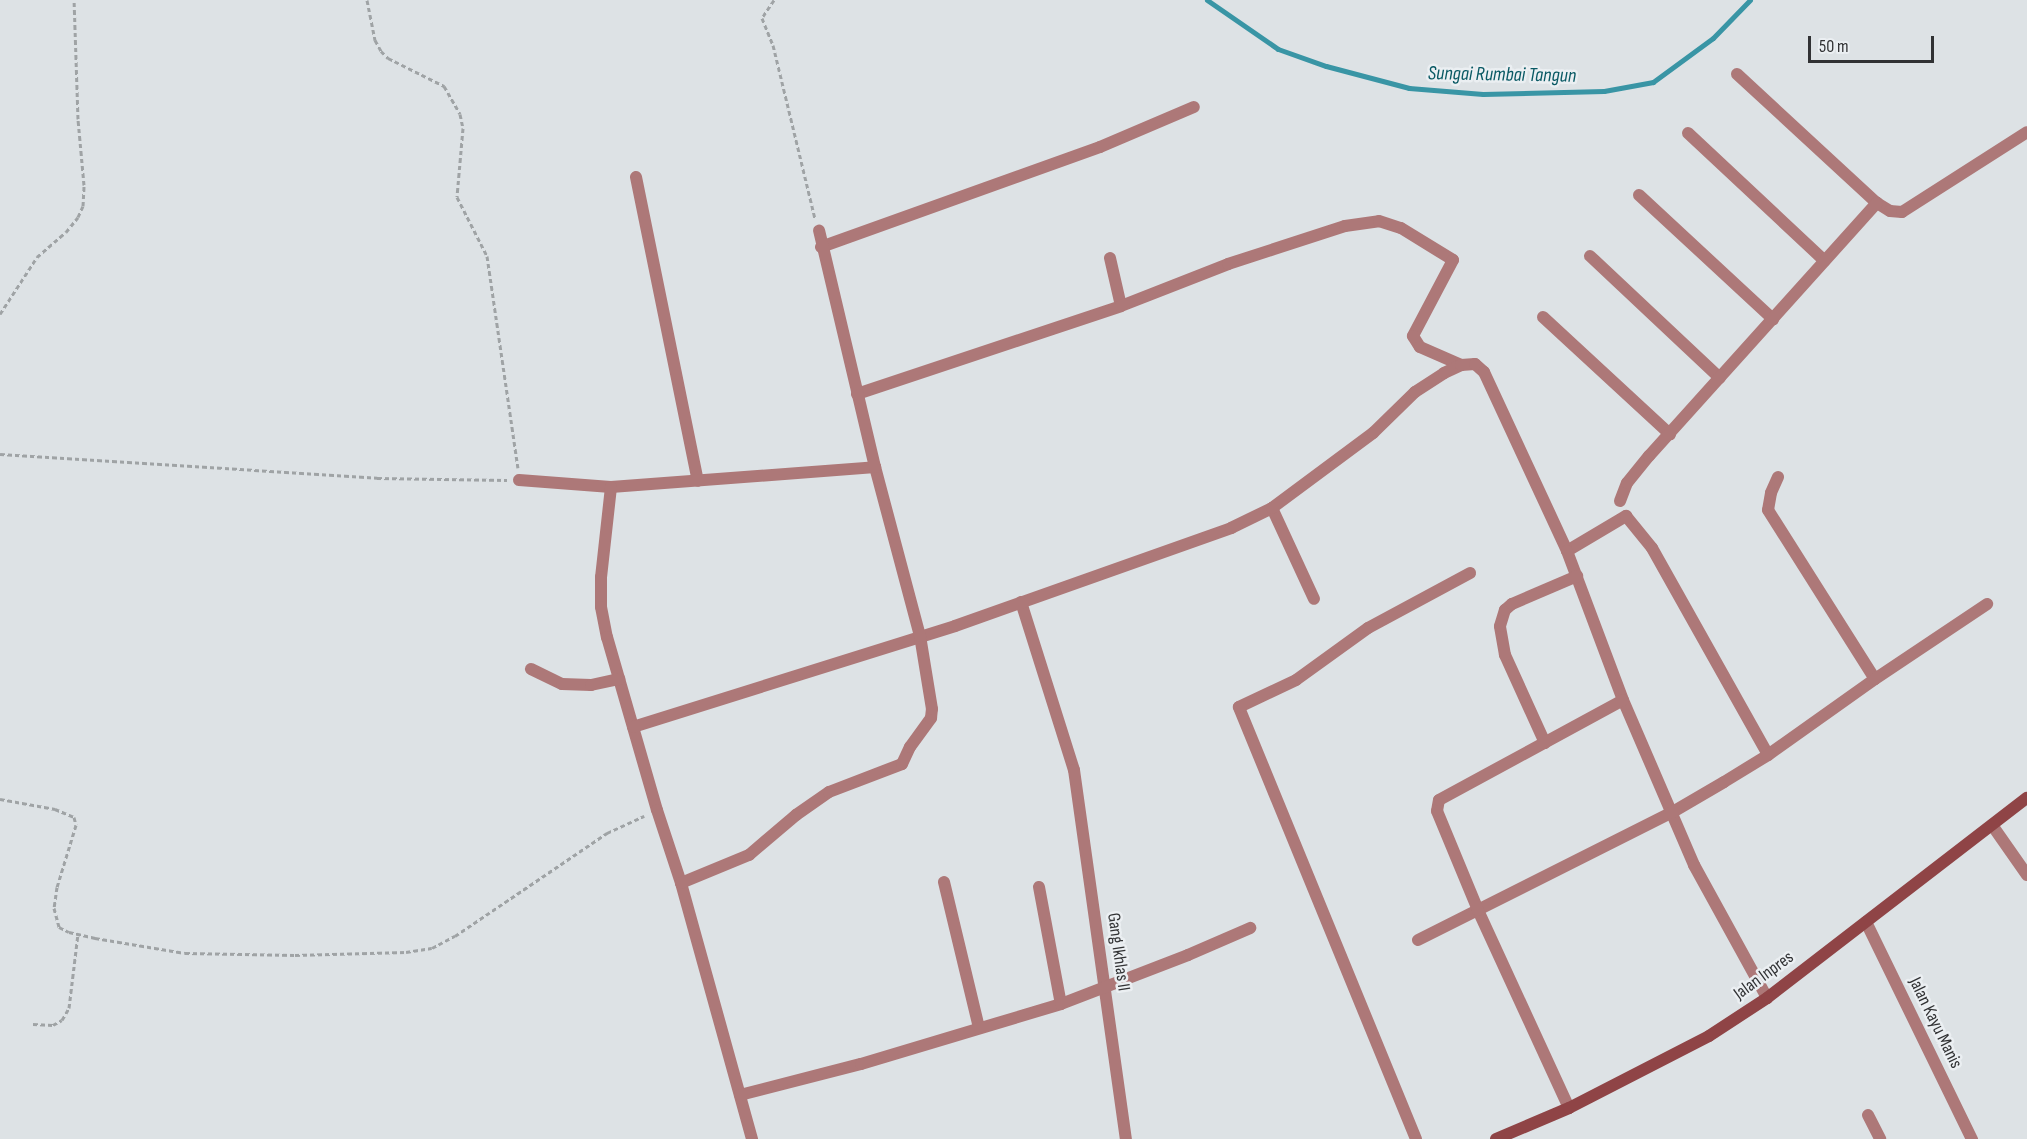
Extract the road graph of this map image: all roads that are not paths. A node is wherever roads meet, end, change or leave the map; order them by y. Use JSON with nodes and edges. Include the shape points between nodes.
{"nodes":[{"id":1,"x":1737,"y":74,"type":"dead end"},
{"id":2,"x":1194,"y":106,"type":"dead end"},
{"id":3,"x":2027,"y":132,"type":"edge"},
{"id":4,"x":1688,"y":133,"type":"dead end"},
{"id":5,"x":636,"y":177,"type":"dead end"},
{"id":6,"x":1639,"y":195,"type":"dead end"},
{"id":7,"x":1877,"y":203,"type":"junction"},
{"id":8,"x":819,"y":231,"type":"road end"},
{"id":9,"x":821,"y":247,"type":"junction"},
{"id":10,"x":1590,"y":256,"type":"dead end"},
{"id":11,"x":1110,"y":258,"type":"dead end"},
{"id":12,"x":1825,"y":261,"type":"junction"},
{"id":13,"x":1121,"y":306,"type":"junction"},
{"id":14,"x":1543,"y":317,"type":"dead end"},
{"id":15,"x":1773,"y":319,"type":"junction"},
{"id":16,"x":1461,"y":365,"type":"junction"},
{"id":17,"x":1720,"y":378,"type":"junction"},
{"id":18,"x":857,"y":394,"type":"junction"},
{"id":19,"x":1670,"y":434,"type":"junction"},
{"id":20,"x":875,"y":467,"type":"junction"},
{"id":21,"x":1778,"y":477,"type":"dead end"},
{"id":22,"x":519,"y":480,"type":"road end"},
{"id":23,"x":698,"y":481,"type":"junction"},
{"id":24,"x":611,"y":487,"type":"junction"},
{"id":25,"x":1620,"y":501,"type":"dead end"},
{"id":26,"x":1272,"y":508,"type":"junction"},
{"id":27,"x":1567,"y":551,"type":"junction"},
{"id":28,"x":1470,"y":573,"type":"dead end"},
{"id":29,"x":1577,"y":576,"type":"junction"},
{"id":30,"x":1314,"y":599,"type":"dead end"},
{"id":31,"x":1021,"y":602,"type":"junction"},
{"id":32,"x":1987,"y":604,"type":"dead end"},
{"id":33,"x":920,"y":636,"type":"junction"},
{"id":34,"x":531,"y":669,"type":"dead end"},
{"id":35,"x":1875,"y":678,"type":"junction"},
{"id":36,"x":619,"y":679,"type":"junction"},
{"id":37,"x":1623,"y":700,"type":"junction"},
{"id":38,"x":633,"y":727,"type":"junction"},
{"id":39,"x":1545,"y":743,"type":"junction"},
{"id":40,"x":1768,"y":755,"type":"junction"},
{"id":41,"x":2027,"y":798,"type":"edge"},
{"id":42,"x":1671,"y":813,"type":"junction"},
{"id":43,"x":1992,"y":825,"type":"junction"},
{"id":44,"x":2027,"y":875,"type":"edge"},
{"id":45,"x":944,"y":882,"type":"dead end"},
{"id":46,"x":681,"y":883,"type":"junction"},
{"id":47,"x":1039,"y":887,"type":"dead end"},
{"id":48,"x":1478,"y":910,"type":"junction"},
{"id":49,"x":1866,"y":922,"type":"junction"},
{"id":50,"x":1250,"y":928,"type":"dead end"},
{"id":51,"x":1418,"y":940,"type":"dead end"},
{"id":52,"x":1106,"y":987,"type":"junction"},
{"id":53,"x":1767,"y":998,"type":"junction"},
{"id":54,"x":1061,"y":1004,"type":"junction"},
{"id":55,"x":979,"y":1028,"type":"junction"},
{"id":56,"x":740,"y":1095,"type":"junction"},
{"id":57,"x":1569,"y":1108,"type":"junction"},
{"id":58,"x":1868,"y":1115,"type":"dead end"},
{"id":59,"x":752,"y":1139,"type":"edge"},
{"id":60,"x":1126,"y":1139,"type":"edge"},
{"id":61,"x":1416,"y":1139,"type":"edge"},
{"id":62,"x":1496,"y":1139,"type":"edge"},
{"id":63,"x":1880,"y":1139,"type":"edge"},
{"id":64,"x":1972,"y":1139,"type":"edge"}],
"edges":[{"from":1,"to":7,"type":"street"},
{"from":2,"to":9,"type":"street","via":[[1100,147]]},
{"from":3,"to":7,"type":"street","via":[[1902,212],[1890,211]]},
{"from":4,"to":12,"type":"street"},
{"from":5,"to":23,"type":"street"},
{"from":6,"to":15,"type":"street"},
{"from":7,"to":12,"type":"street"},
{"from":8,"to":9,"type":"street"},
{"from":9,"to":18,"type":"street"},
{"from":10,"to":17,"type":"street"},
{"from":11,"to":13,"type":"street"},
{"from":12,"to":15,"type":"street"},
{"from":13,"to":16,"type":"street","via":[[1228,264],[1345,226],[1379,221],[1401,228],[1453,260],[1413,336],[1420,346]]},
{"from":13,"to":18,"type":"street"},
{"from":14,"to":19,"type":"street"},
{"from":15,"to":17,"type":"street"},
{"from":16,"to":26,"type":"street","via":[[1415,392],[1373,433]]},
{"from":16,"to":27,"type":"street","via":[[1475,364],[1484,372]]},
{"from":17,"to":19,"type":"street"},
{"from":18,"to":20,"type":"street"},
{"from":19,"to":25,"type":"street","via":[[1627,483]]},
{"from":20,"to":23,"type":"street"},
{"from":20,"to":33,"type":"street"},
{"from":21,"to":35,"type":"street","via":[[1768,510]]},
{"from":22,"to":24,"type":"street"},
{"from":23,"to":24,"type":"street"},
{"from":24,"to":36,"type":"street","via":[[601,607]]},
{"from":26,"to":30,"type":"street"},
{"from":26,"to":31,"type":"street","via":[[1231,528]]},
{"from":27,"to":29,"type":"street"},
{"from":27,"to":40,"type":"street","via":[[1626,516],[1652,548]]},
{"from":28,"to":61,"type":"street","via":[[1368,628],[1296,680],[1239,707]]},
{"from":29,"to":37,"type":"street"},
{"from":29,"to":39,"type":"street","via":[[1512,604],[1505,610],[1500,626],[1504,655]]},
{"from":31,"to":33,"type":"street"},
{"from":31,"to":52,"type":"street","name":"Gang Ikhlas II","via":[[1074,770]]},
{"from":32,"to":35,"type":"street"},
{"from":33,"to":38,"type":"street"},
{"from":33,"to":46,"type":"street","via":[[932,709],[926,727],[902,764],[829,792],[748,855]]},
{"from":34,"to":36,"type":"street","via":[[562,684],[591,685]]},
{"from":35,"to":40,"type":"street"},
{"from":36,"to":38,"type":"street"},
{"from":37,"to":39,"type":"street"},
{"from":37,"to":42,"type":"street"},
{"from":38,"to":46,"type":"street"},
{"from":39,"to":48,"type":"street","via":[[1439,800],[1437,810]]},
{"from":40,"to":42,"type":"street"},
{"from":41,"to":43,"type":"main road","name":"Jalan Inpres"},
{"from":42,"to":48,"type":"street"},
{"from":42,"to":53,"type":"street","via":[[1694,865]]},
{"from":43,"to":44,"type":"street"},
{"from":43,"to":49,"type":"main road","name":"Jalan Inpres"},
{"from":45,"to":55,"type":"street"},
{"from":46,"to":56,"type":"street"},
{"from":47,"to":54,"type":"street"},
{"from":48,"to":51,"type":"street"},
{"from":48,"to":57,"type":"street"},
{"from":49,"to":53,"type":"main road","name":"Jalan Inpres"},
{"from":49,"to":64,"type":"street","name":"Jalan Kayu Manis"},
{"from":50,"to":52,"type":"street"},
{"from":52,"to":54,"type":"street"},
{"from":52,"to":60,"type":"street","name":"Gang Ikhlas II"},
{"from":53,"to":57,"type":"main road","name":"Jalan Inpres","via":[[1709,1036]]},
{"from":54,"to":55,"type":"street"},
{"from":55,"to":56,"type":"street"},
{"from":56,"to":59,"type":"street"},
{"from":57,"to":62,"type":"main road","name":"Jalan Inpres"},
{"from":58,"to":63,"type":"street"}]}
